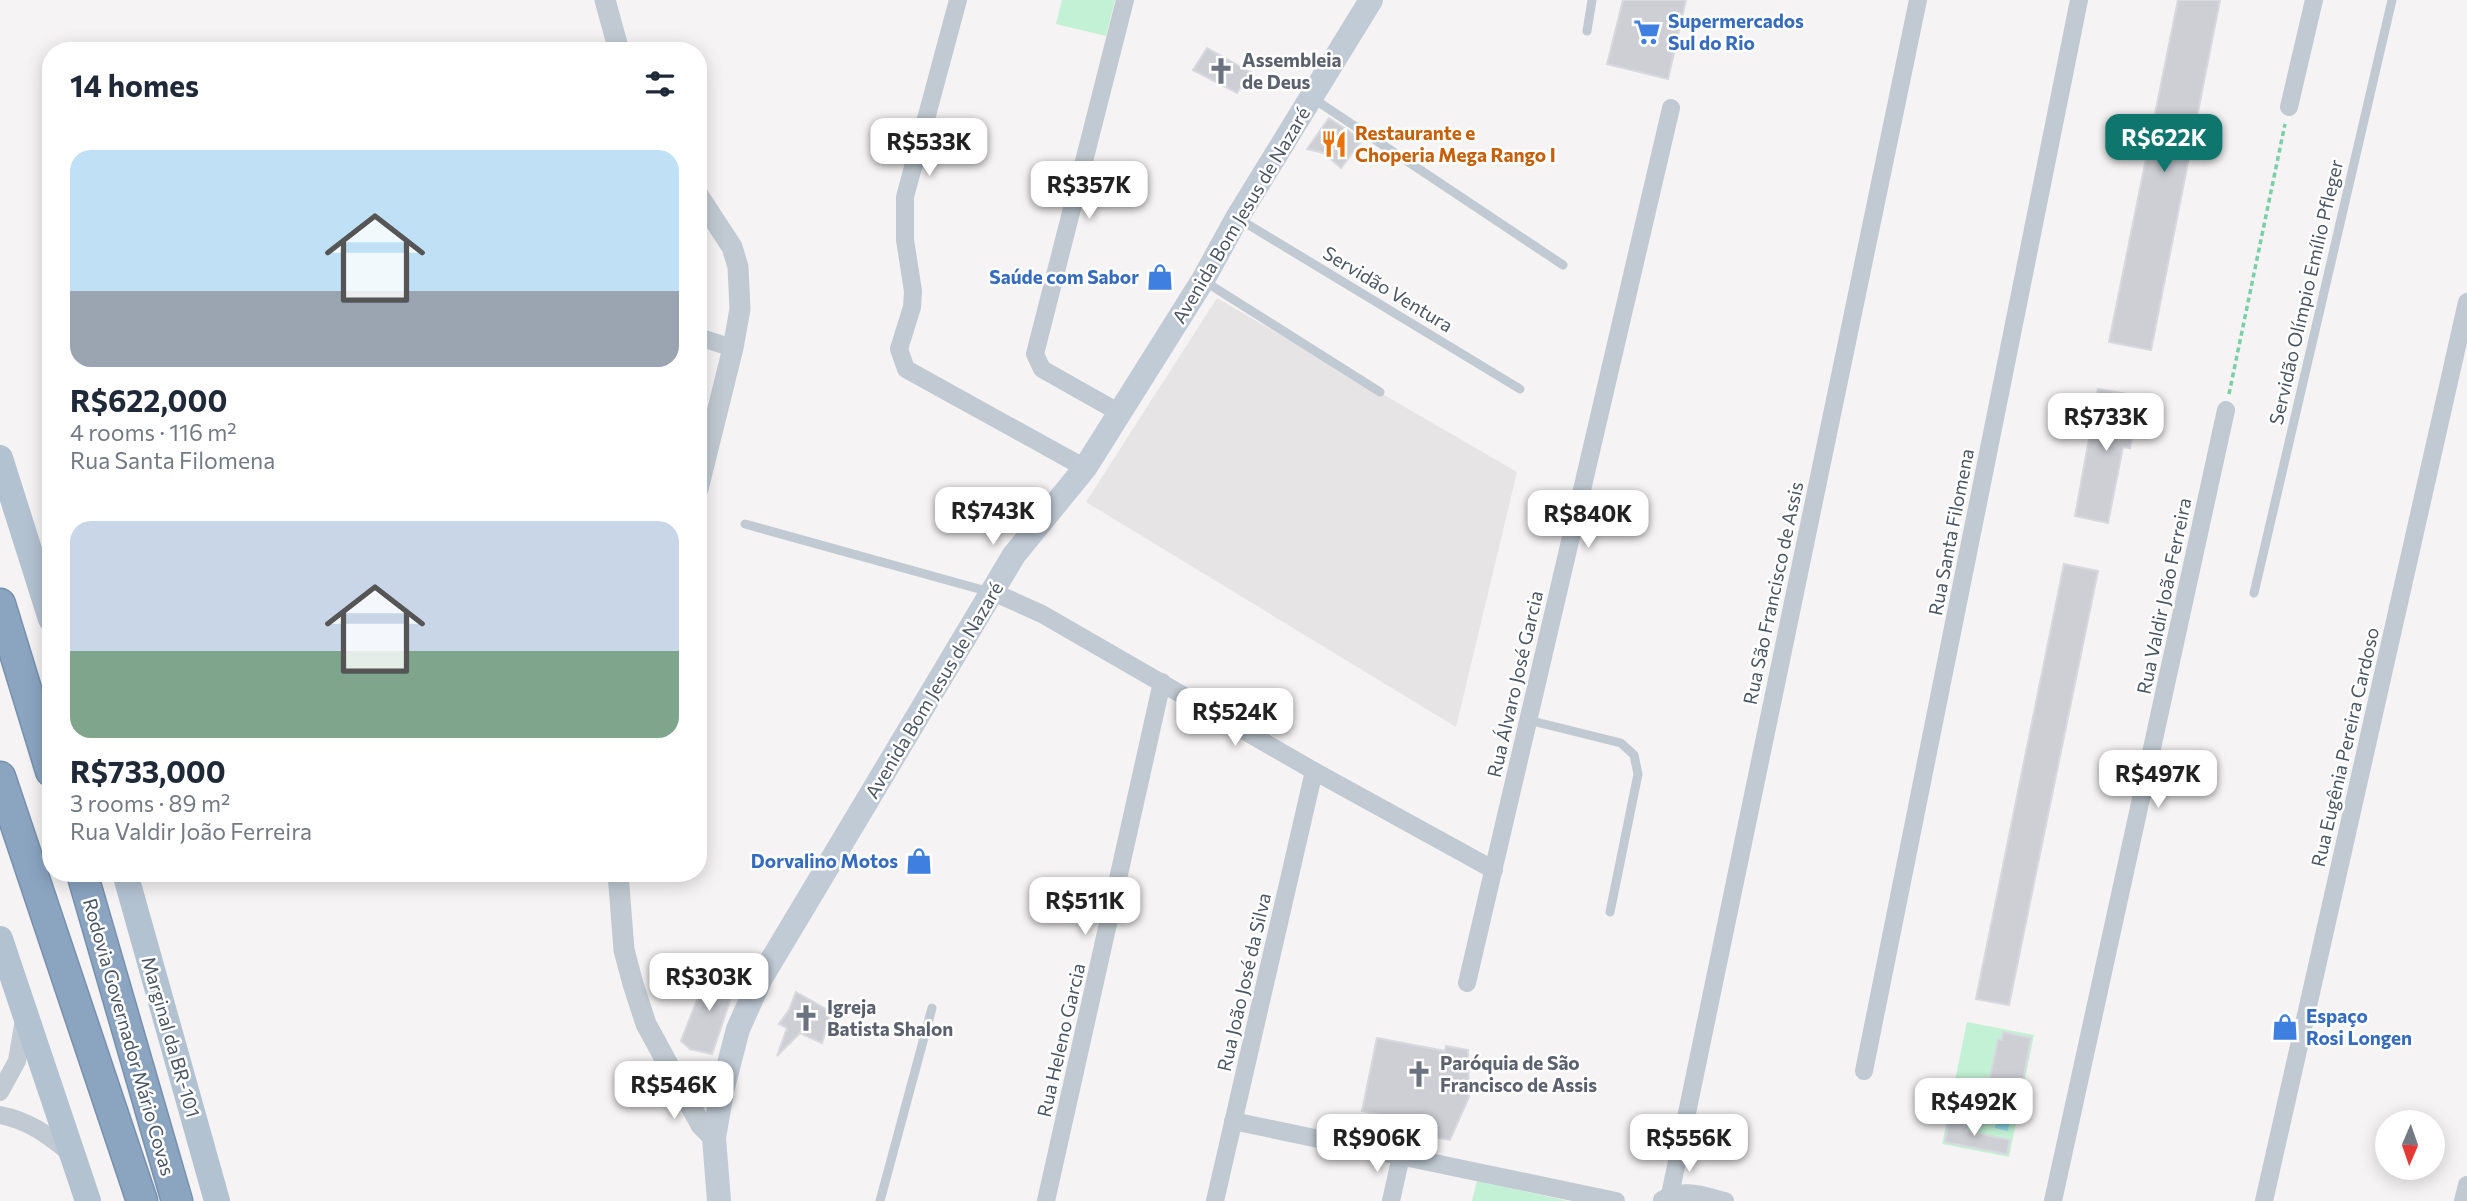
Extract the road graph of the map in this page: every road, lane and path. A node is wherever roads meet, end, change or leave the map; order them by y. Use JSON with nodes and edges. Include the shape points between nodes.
{"nodes":[{"id":1,"x":605,"y":0,"type":"edge"},
{"id":2,"x":958,"y":0,"type":"edge"},
{"id":3,"x":1125,"y":0,"type":"edge"},
{"id":4,"x":1371,"y":0,"type":"edge"},
{"id":5,"x":1592,"y":0,"type":"edge"},
{"id":6,"x":1918,"y":0,"type":"edge"},
{"id":7,"x":2079,"y":0,"type":"edge"},
{"id":8,"x":2314,"y":0,"type":"edge"},
{"id":9,"x":2392,"y":0,"type":"edge"},
{"id":10,"x":1587,"y":31,"type":"dead end"},
{"id":11,"x":617,"y":42,"type":"edge"},
{"id":12,"x":1313,"y":98,"type":"junction"},
{"id":13,"x":2288,"y":107,"type":"joint"},
{"id":14,"x":1671,"y":108,"type":"dead end"},
{"id":15,"x":707,"y":208,"type":"edge"},
{"id":16,"x":1237,"y":218,"type":"junction"},
{"id":17,"x":1563,"y":265,"type":"dead end"},
{"id":18,"x":1203,"y":280,"type":"junction"},
{"id":19,"x":2467,"y":302,"type":"edge"},
{"id":20,"x":707,"y":340,"type":"edge"},
{"id":21,"x":733,"y":348,"type":"junction"},
{"id":22,"x":1520,"y":389,"type":"dead end"},
{"id":23,"x":1380,"y":392,"type":"dead end"},
{"id":24,"x":2226,"y":410,"type":"joint"},
{"id":25,"x":1120,"y":413,"type":"junction"},
{"id":26,"x":707,"y":453,"type":"edge"},
{"id":27,"x":0,"y":458,"type":"edge"},
{"id":28,"x":1085,"y":468,"type":"junction"},
{"id":29,"x":746,"y":524,"type":"dead end"},
{"id":30,"x":42,"y":591,"type":"edge"},
{"id":31,"x":993,"y":592,"type":"junction"},
{"id":32,"x":2254,"y":593,"type":"dead end"},
{"id":33,"x":0,"y":604,"type":"edge"},
{"id":34,"x":1162,"y":682,"type":"junction"},
{"id":35,"x":1528,"y":720,"type":"junction"},
{"id":36,"x":42,"y":742,"type":"edge"},
{"id":37,"x":1314,"y":771,"type":"junction"},
{"id":38,"x":0,"y":777,"type":"edge"},
{"id":39,"x":1493,"y":870,"type":"junction"},
{"id":40,"x":85,"y":882,"type":"edge"},
{"id":41,"x":128,"y":882,"type":"edge"},
{"id":42,"x":619,"y":882,"type":"edge"},
{"id":43,"x":1610,"y":912,"type":"dead end"},
{"id":44,"x":0,"y":939,"type":"edge"},
{"id":45,"x":1467,"y":983,"type":"dead end"},
{"id":46,"x":932,"y":1008,"type":"dead end"},
{"id":47,"x":25,"y":1012,"type":"junction"},
{"id":48,"x":1864,"y":1071,"type":"dead end"},
{"id":49,"x":672,"y":1074,"type":"junction"},
{"id":50,"x":722,"y":1091,"type":"junction"},
{"id":51,"x":0,"y":1092,"type":"edge"},
{"id":52,"x":0,"y":1115,"type":"edge"},
{"id":53,"x":1233,"y":1121,"type":"junction"},
{"id":54,"x":714,"y":1138,"type":"junction"},
{"id":55,"x":73,"y":1156,"type":"junction"},
{"id":56,"x":1401,"y":1156,"type":"junction"},
{"id":57,"x":2467,"y":1185,"type":"edge"},
{"id":58,"x":1665,"y":1198,"type":"edge"},
{"id":59,"x":88,"y":1201,"type":"edge"},
{"id":60,"x":142,"y":1201,"type":"edge"},
{"id":61,"x":177,"y":1201,"type":"edge"},
{"id":62,"x":217,"y":1201,"type":"edge"},
{"id":63,"x":719,"y":1201,"type":"edge"},
{"id":64,"x":880,"y":1201,"type":"edge"},
{"id":65,"x":1046,"y":1201,"type":"edge"},
{"id":66,"x":1215,"y":1201,"type":"edge"},
{"id":67,"x":1391,"y":1201,"type":"edge"},
{"id":68,"x":1616,"y":1201,"type":"edge"},
{"id":69,"x":1726,"y":1201,"type":"edge"},
{"id":70,"x":2053,"y":1201,"type":"edge"},
{"id":71,"x":2264,"y":1201,"type":"edge"},
{"id":72,"x":2463,"y":1201,"type":"edge"}],
"edges":[{"from":1,"to":11,"type":"street"},
{"from":2,"to":28,"type":"street","via":[[905,197],[905,240],[913,291],[899,349],[906,369]]},
{"from":3,"to":25,"type":"street","via":[[1035,354],[1042,369]]},
{"from":4,"to":12,"type":"main road","name":"Avenida Bom Jesus de Nazaré"},
{"from":5,"to":10,"type":"lane"},
{"from":6,"to":58,"type":"street","name":"Rua São Francisco de Assis"},
{"from":7,"to":48,"type":"street","name":"Rua Santa Filomena"},
{"from":8,"to":13,"type":"street"},
{"from":9,"to":32,"type":"lane","name":"Servidão Olímpio Emílio Pfleger"},
{"from":12,"to":16,"type":"main road","name":"Avenida Bom Jesus de Nazaré"},
{"from":12,"to":17,"type":"lane"},
{"from":13,"to":24,"type":"path"},
{"from":14,"to":35,"type":"street","name":"Rua Álvaro José Garcia"},
{"from":15,"to":21,"type":"street","via":[[732,247],[737,267],[740,309]]},
{"from":16,"to":18,"type":"main road","name":"Avenida Bom Jesus de Nazaré"},
{"from":16,"to":22,"type":"lane","name":"Servidão Ventura"},
{"from":18,"to":23,"type":"lane"},
{"from":18,"to":25,"type":"main road","name":"Avenida Bom Jesus de Nazaré"},
{"from":19,"to":71,"type":"street","name":"Rua Eugênia Pereira Cardoso"},
{"from":20,"to":21,"type":"street"},
{"from":21,"to":26,"type":"street"},
{"from":24,"to":70,"type":"street","name":"Rua Valdir João Ferreira"},
{"from":25,"to":28,"type":"main road","name":"Avenida Bom Jesus de Nazaré"},
{"from":27,"to":30,"type":"main road"},
{"from":28,"to":31,"type":"main road","name":"Avenida Bom Jesus de Nazaré","via":[[1014,555]]},
{"from":29,"to":31,"type":"lane"},
{"from":31,"to":34,"type":"street","via":[[1042,614]]},
{"from":31,"to":50,"type":"main road","name":"Avenida Bom Jesus de Nazaré","via":[[761,978],[738,1029]]},
{"from":33,"to":36,"type":"highway"},
{"from":34,"to":37,"type":"street"},
{"from":34,"to":65,"type":"street","name":"Rua Heleno Garcia"},
{"from":35,"to":39,"type":"street","name":"Rua Álvaro José Garcia"},
{"from":35,"to":43,"type":"lane","via":[[1621,743],[1634,755],[1638,774]]},
{"from":37,"to":39,"type":"street"},
{"from":37,"to":53,"type":"street","name":"Rua João José da Silva"},
{"from":38,"to":60,"type":"highway","name":"Rodovia Governador Mário Covas"},
{"from":39,"to":45,"type":"street","name":"Rua Álvaro José Garcia"},
{"from":40,"to":61,"type":"highway","name":"Rodovia Governador Mário Covas"},
{"from":41,"to":62,"type":"main road","name":"Marginal da BR-101"},
{"from":42,"to":49,"type":"street","via":[[624,950],[633,984],[646,1024]]},
{"from":44,"to":47,"type":"main road"},
{"from":46,"to":64,"type":"lane"},
{"from":47,"to":51,"type":"street","via":[[17,1061]]},
{"from":47,"to":55,"type":"main road"},
{"from":49,"to":50,"type":"street"},
{"from":49,"to":54,"type":"street","via":[[701,1125]]},
{"from":50,"to":54,"type":"main road","name":"Avenida Bom Jesus de Nazaré"},
{"from":52,"to":55,"type":"street","via":[[47,1133]]},
{"from":53,"to":56,"type":"street"},
{"from":53,"to":66,"type":"street","name":"Rua João José da Silva"},
{"from":54,"to":63,"type":"main road","name":"Avenida Bom Jesus de Nazaré"},
{"from":55,"to":59,"type":"main road"},
{"from":56,"to":67,"type":"street"},
{"from":56,"to":68,"type":"street"},
{"from":57,"to":72,"type":"street"},
{"from":58,"to":69,"type":"street","via":[[1696,1194]]}]}
